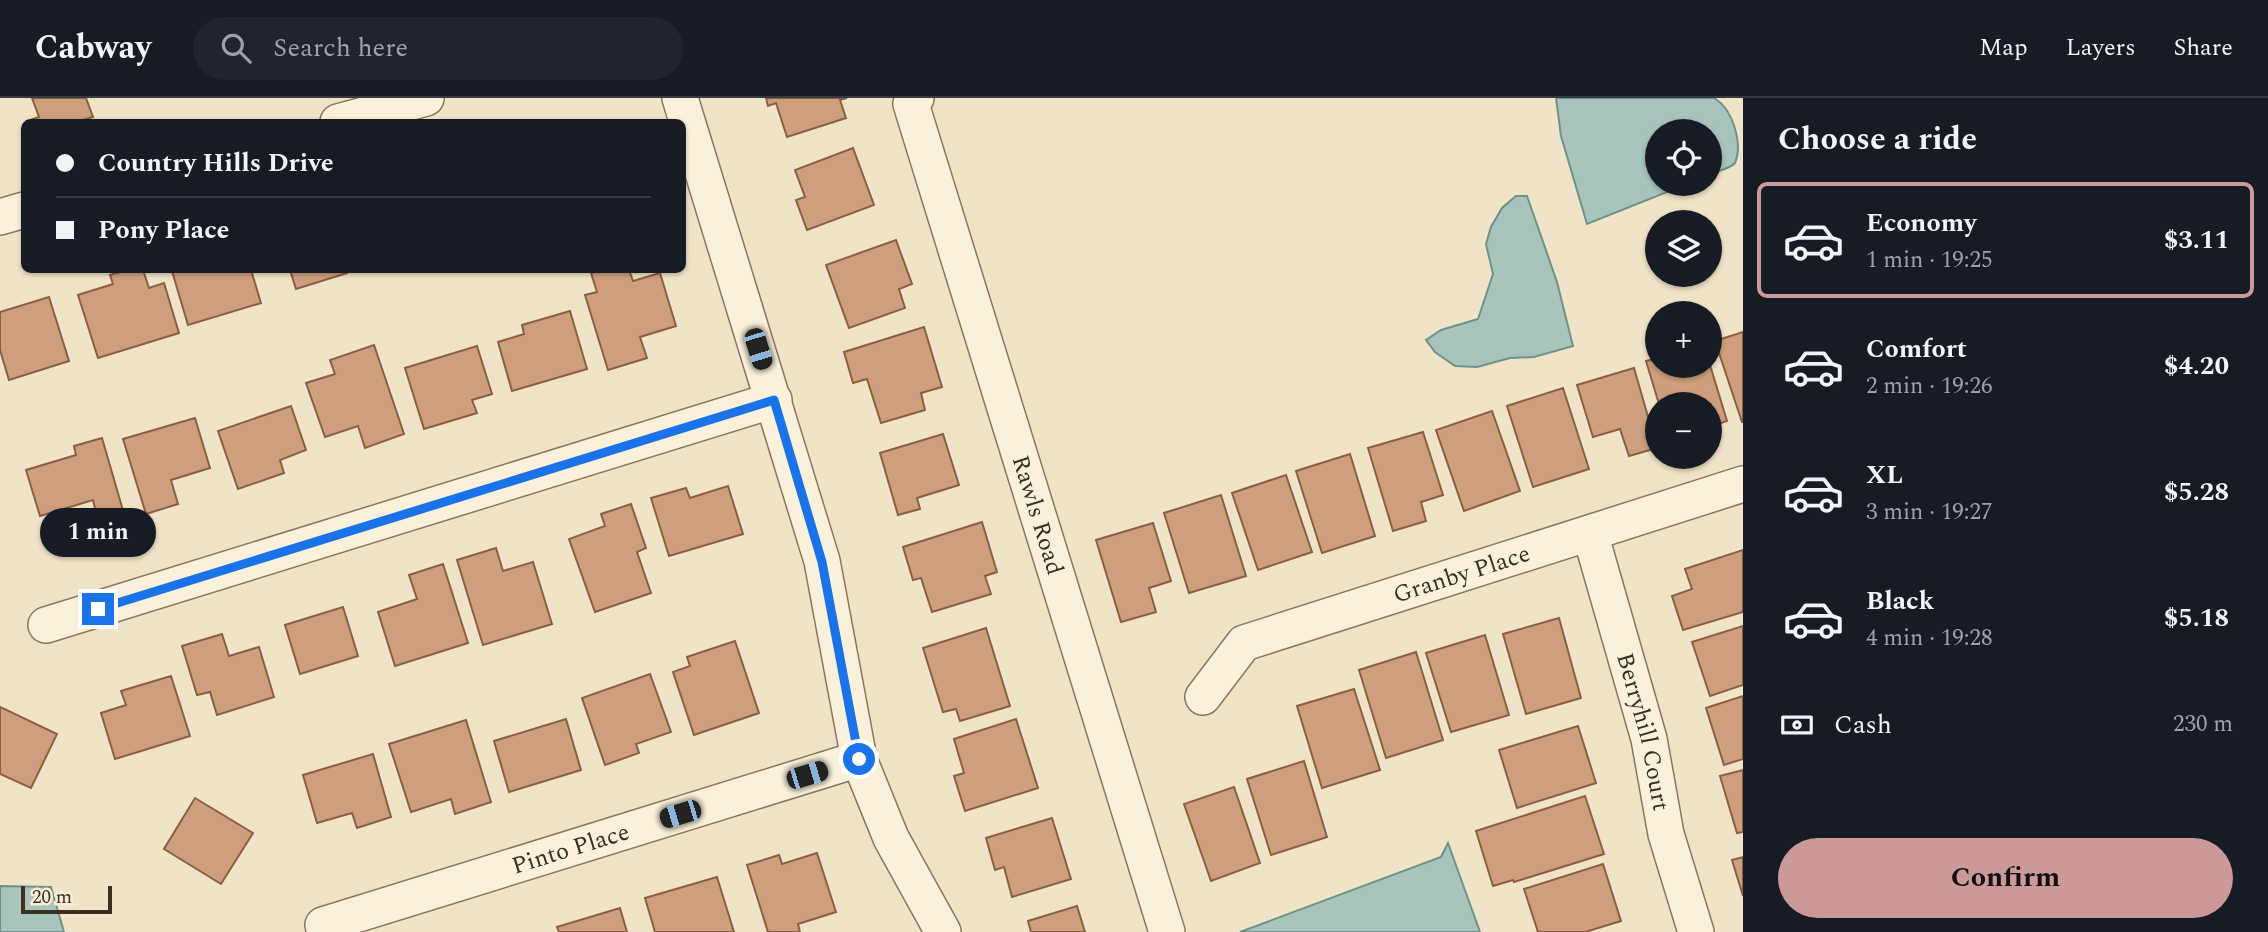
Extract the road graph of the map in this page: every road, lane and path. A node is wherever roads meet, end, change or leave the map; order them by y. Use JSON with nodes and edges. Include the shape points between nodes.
{"nodes":[{"id":1,"x":426,"y":98,"type":"edge"},
{"id":2,"x":680,"y":98,"type":"edge"},
{"id":3,"x":916,"y":98,"type":"edge"},
{"id":4,"x":349,"y":119,"type":"edge"},
{"id":5,"x":21,"y":211,"type":"edge"},
{"id":6,"x":0,"y":217,"type":"edge"},
{"id":7,"x":774,"y":400,"type":"junction"},
{"id":8,"x":1743,"y":484,"type":"edge"},
{"id":9,"x":1590,"y":533,"type":"junction"},
{"id":10,"x":46,"y":625,"type":"dead end"},
{"id":11,"x":1203,"y":698,"type":"dead end"},
{"id":12,"x":859,"y":759,"type":"junction"},
{"id":13,"x":323,"y":925,"type":"dead end"},
{"id":14,"x":943,"y":932,"type":"edge"},
{"id":15,"x":1167,"y":932,"type":"edge"},
{"id":16,"x":1696,"y":932,"type":"edge"}],
"edges":[{"from":1,"to":4,"type":"street"},
{"from":2,"to":7,"type":"street"},
{"from":3,"to":15,"type":"street","name":"Rawls Road","via":[[911,104]]},
{"from":5,"to":6,"type":"street"},
{"from":7,"to":10,"type":"street"},
{"from":7,"to":12,"type":"street","via":[[822,562]]},
{"from":8,"to":9,"type":"street","name":"Granby Place"},
{"from":9,"to":11,"type":"street","name":"Granby Place","via":[[1244,643]]},
{"from":9,"to":16,"type":"street","name":"Berryhill Court","via":[[1649,738],[1667,834]]},
{"from":12,"to":13,"type":"street","name":"Pinto Place"},
{"from":12,"to":14,"type":"street","via":[[891,838]]}]}
